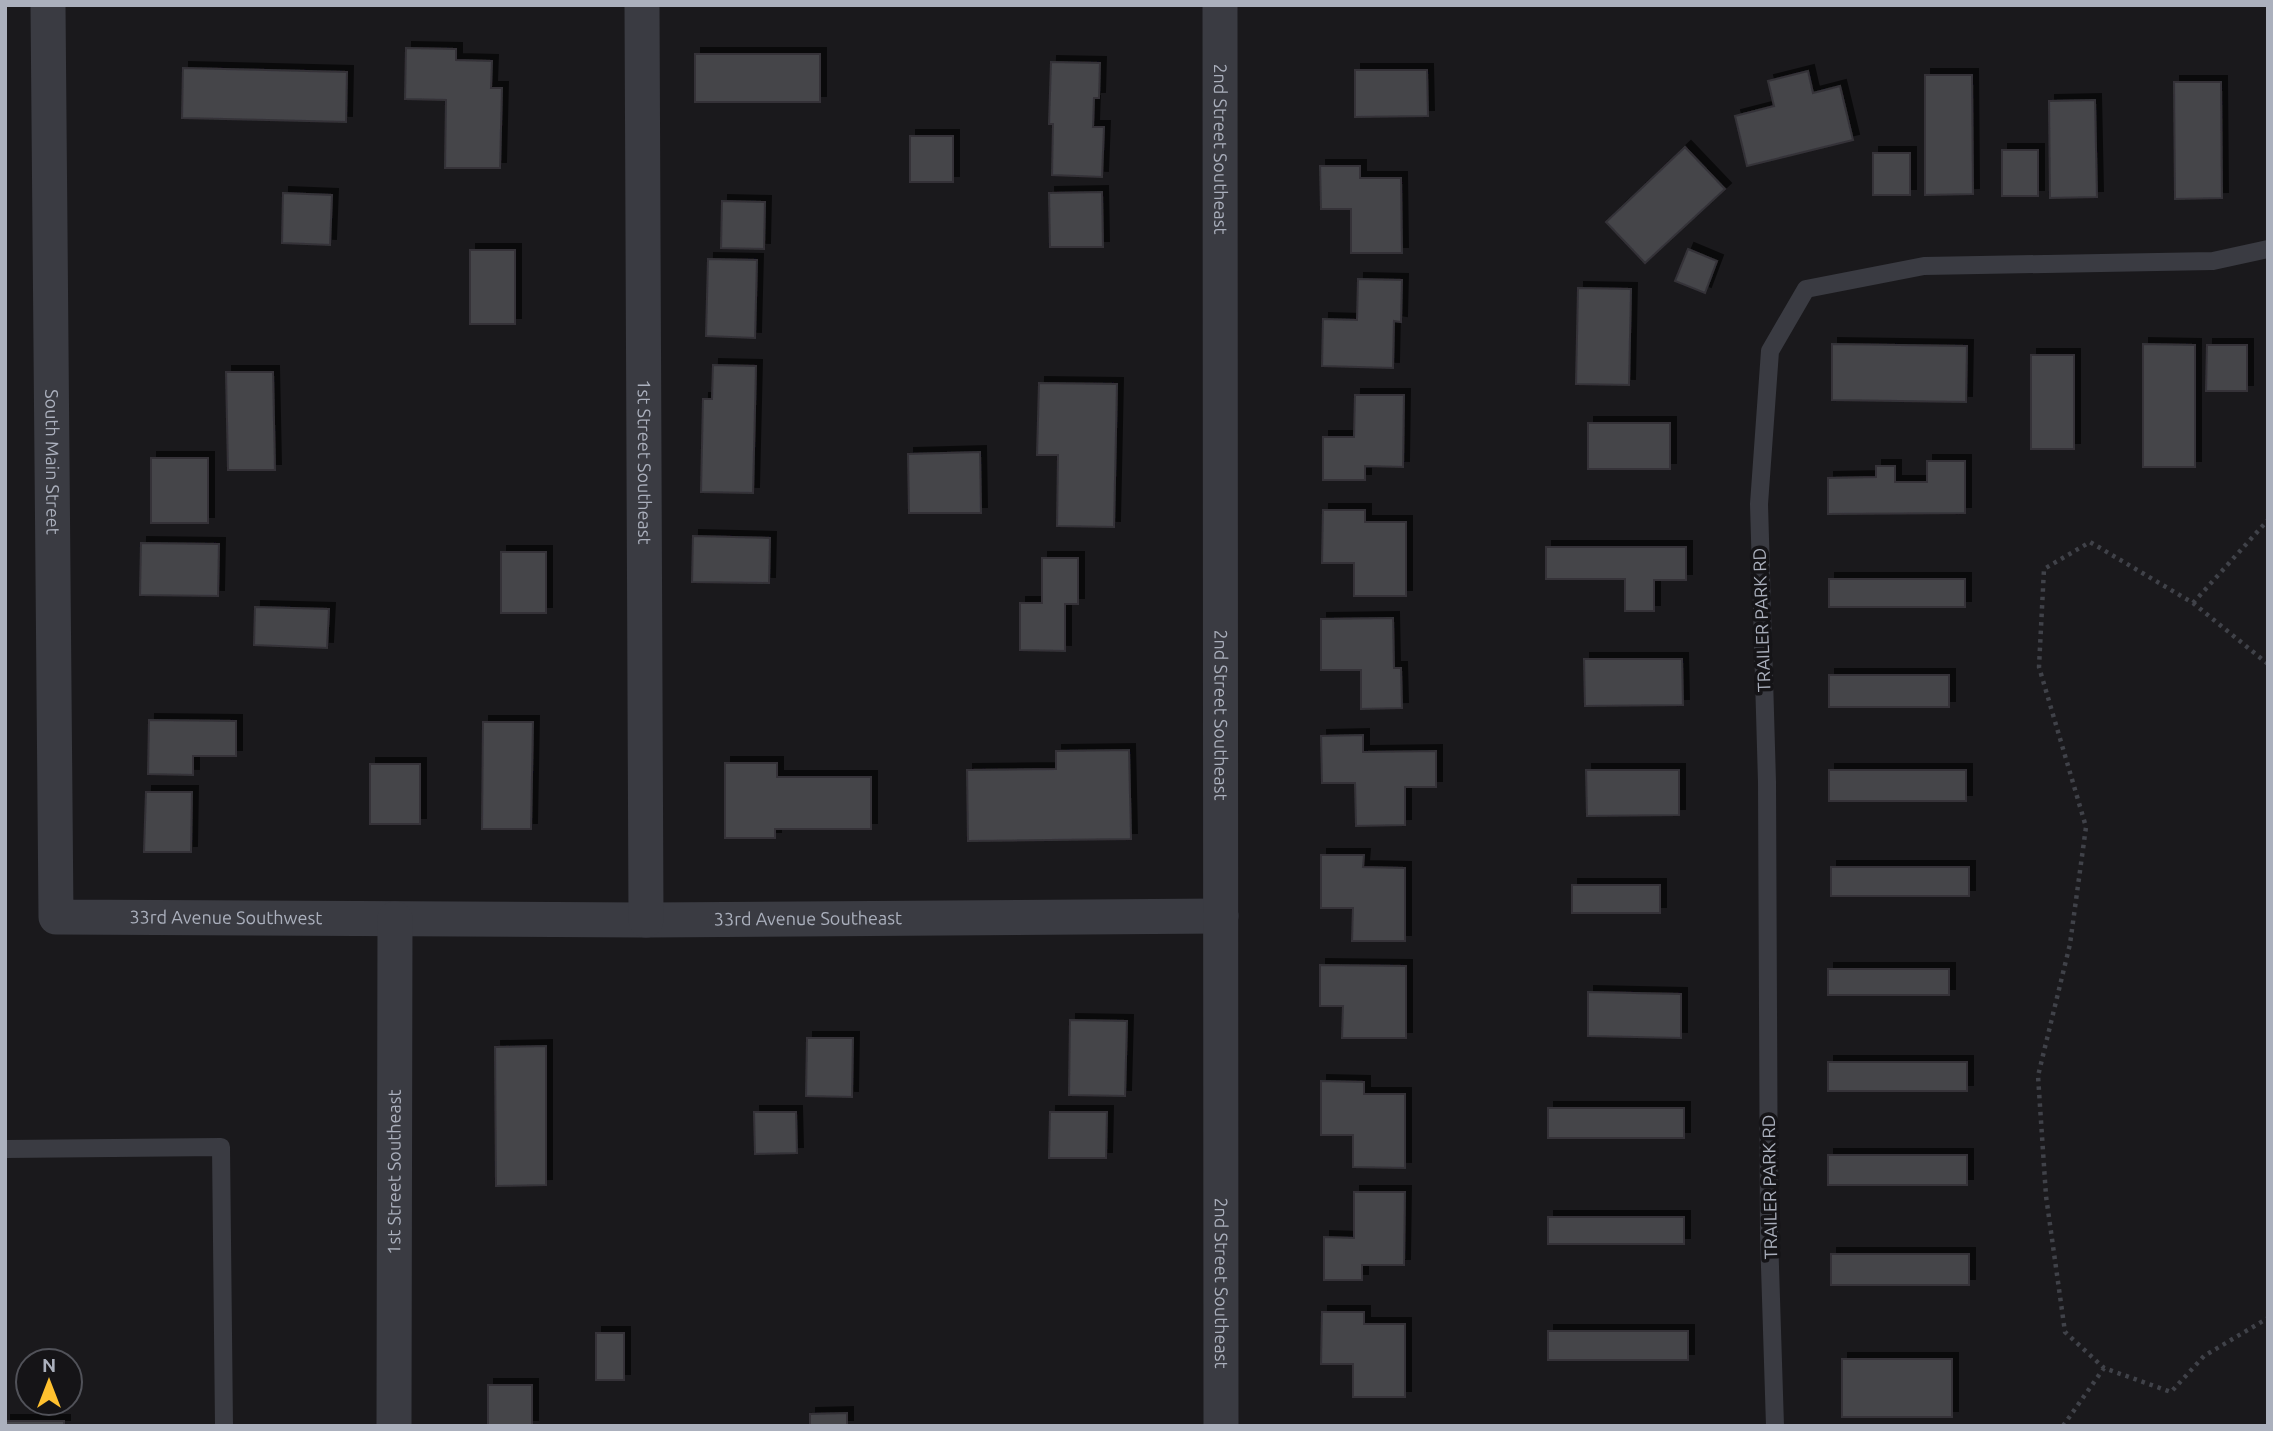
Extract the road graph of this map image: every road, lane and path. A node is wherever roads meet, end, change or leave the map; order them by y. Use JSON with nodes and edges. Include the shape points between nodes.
{"nodes":[{"id":1,"x":48,"y":5,"type":"edge"},
{"id":2,"x":642,"y":5,"type":"edge"},
{"id":3,"x":1220,"y":5,"type":"edge"},
{"id":4,"x":2268,"y":249,"type":"edge"},
{"id":5,"x":2268,"y":520,"type":"edge"},
{"id":6,"x":2193,"y":603,"type":"junction"},
{"id":7,"x":2268,"y":664,"type":"edge"},
{"id":8,"x":1221,"y":916,"type":"junction"},
{"id":9,"x":56,"y":917,"type":"joint"},
{"id":10,"x":395,"y":919,"type":"junction"},
{"id":11,"x":646,"y":920,"type":"junction"},
{"id":12,"x":5,"y":1149,"type":"edge"},
{"id":13,"x":2268,"y":1318,"type":"edge"},
{"id":14,"x":2104,"y":1368,"type":"junction"},
{"id":15,"x":224,"y":1426,"type":"edge"},
{"id":16,"x":394,"y":1426,"type":"edge"},
{"id":17,"x":1221,"y":1426,"type":"edge"},
{"id":18,"x":1775,"y":1426,"type":"edge"},
{"id":19,"x":2063,"y":1426,"type":"edge"}],
"edges":[{"from":1,"to":9,"type":"street","name":"South Main Street"},
{"from":2,"to":11,"type":"street","name":"1st Street Southeast"},
{"from":3,"to":8,"type":"street","name":"2nd Street Southeast"},
{"from":4,"to":18,"type":"lane","name":"TRAILER PARK RD","via":[[2213,261],[1924,267],[1806,289],[1770,351],[1759,504]]},
{"from":5,"to":6,"type":"path"},
{"from":6,"to":7,"type":"path"},
{"from":6,"to":14,"type":"path","via":[[2090,542],[2044,569],[2039,667],[2086,827],[2070,944],[2038,1076],[2046,1195],[2065,1332]]},
{"from":8,"to":11,"type":"street","name":"33rd Avenue Southeast"},
{"from":8,"to":17,"type":"street","name":"2nd Street Southeast"},
{"from":9,"to":10,"type":"street","name":"33rd Avenue Southwest"},
{"from":10,"to":11,"type":"street","name":"33rd Avenue Southeast"},
{"from":10,"to":16,"type":"street","name":"1st Street Southeast"},
{"from":12,"to":15,"type":"lane","via":[[221,1147]]},
{"from":13,"to":14,"type":"path","via":[[2204,1356],[2171,1392]]},
{"from":14,"to":19,"type":"path"}]}
